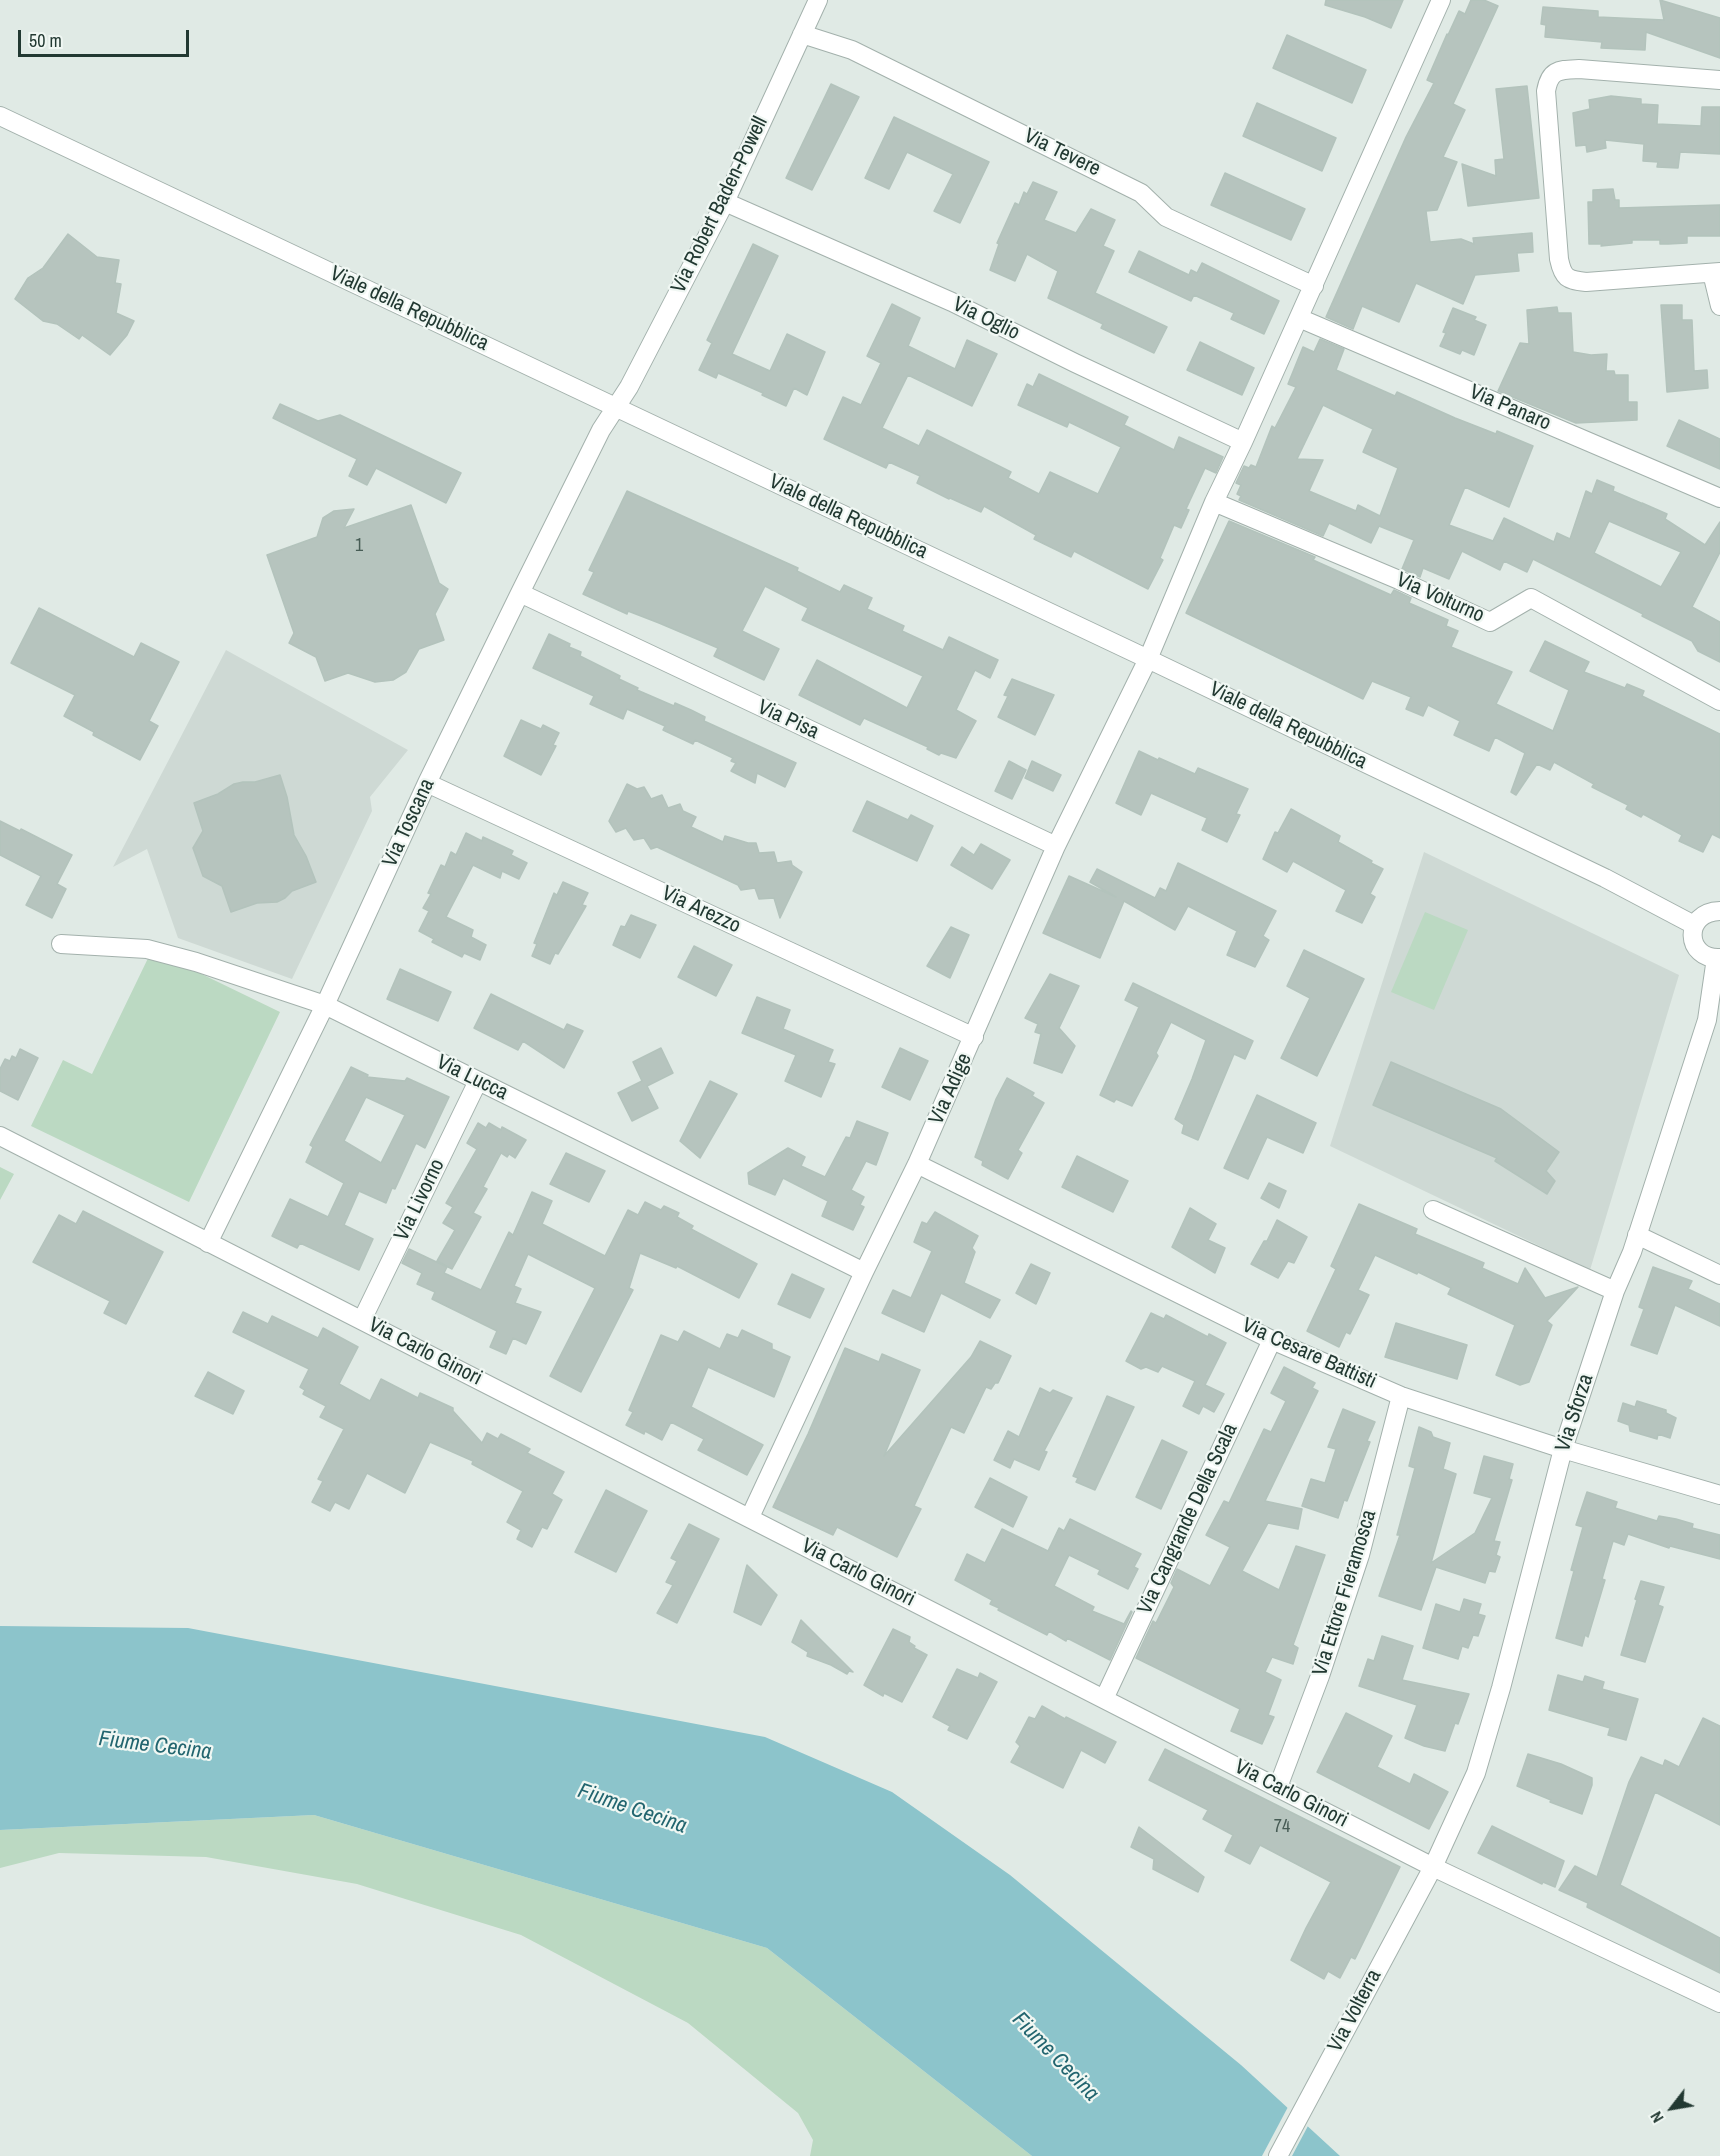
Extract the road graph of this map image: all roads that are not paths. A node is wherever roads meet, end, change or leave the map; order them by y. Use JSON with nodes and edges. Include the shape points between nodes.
{"nodes":[{"id":1,"x":818,"y":0,"type":"edge"},
{"id":2,"x":1441,"y":0,"type":"edge"},
{"id":3,"x":802,"y":34,"type":"junction"},
{"id":4,"x":1720,"y":80,"type":"edge"},
{"id":5,"x":0,"y":116,"type":"edge"},
{"id":6,"x":725,"y":202,"type":"junction"},
{"id":7,"x":1716,"y":272,"type":"edge"},
{"id":8,"x":1314,"y":286,"type":"junction"},
{"id":9,"x":1720,"y":306,"type":"edge"},
{"id":10,"x":1299,"y":318,"type":"junction"},
{"id":11,"x":616,"y":407,"type":"junction"},
{"id":12,"x":1244,"y":442,"type":"junction"},
{"id":13,"x":1720,"y":498,"type":"edge"},
{"id":14,"x":1214,"y":501,"type":"junction"},
{"id":15,"x":520,"y":593,"type":"junction"},
{"id":16,"x":1148,"y":659,"type":"junction"},
{"id":17,"x":1720,"y":701,"type":"edge"},
{"id":18,"x":427,"y":783,"type":"junction"},
{"id":19,"x":1056,"y":846,"type":"junction"},
{"id":20,"x":1720,"y":911,"type":"edge"},
{"id":21,"x":1694,"y":925,"type":"junction"},
{"id":22,"x":61,"y":944,"type":"dead end"},
{"id":23,"x":1718,"y":958,"type":"edge"},
{"id":24,"x":325,"y":1005,"type":"junction"},
{"id":25,"x":974,"y":1037,"type":"junction"},
{"id":26,"x":478,"y":1081,"type":"junction"},
{"id":27,"x":0,"y":1136,"type":"edge"},
{"id":28,"x":917,"y":1164,"type":"junction"},
{"id":29,"x":1433,"y":1210,"type":"dead end"},
{"id":30,"x":1637,"y":1235,"type":"junction"},
{"id":31,"x":208,"y":1243,"type":"junction"},
{"id":32,"x":864,"y":1272,"type":"junction"},
{"id":33,"x":1720,"y":1275,"type":"edge"},
{"id":34,"x":1615,"y":1291,"type":"junction"},
{"id":35,"x":362,"y":1320,"type":"junction"},
{"id":36,"x":1272,"y":1340,"type":"junction"},
{"id":37,"x":1401,"y":1396,"type":"junction"},
{"id":38,"x":1563,"y":1449,"type":"junction"},
{"id":39,"x":1720,"y":1495,"type":"edge"},
{"id":40,"x":750,"y":1517,"type":"junction"},
{"id":41,"x":1104,"y":1699,"type":"junction"},
{"id":42,"x":1278,"y":1787,"type":"junction"},
{"id":43,"x":1433,"y":1867,"type":"junction"},
{"id":44,"x":1720,"y":2003,"type":"edge"},
{"id":45,"x":1278,"y":2156,"type":"edge"}],
"edges":[{"from":1,"to":3,"type":"street","name":"Via Robert Baden-Powell"},
{"from":2,"to":8,"type":"street"},
{"from":3,"to":6,"type":"street","name":"Via Robert Baden-Powell"},
{"from":3,"to":8,"type":"street","name":"Via Tevere","via":[[852,50],[946,96],[1141,193],[1166,217]]},
{"from":4,"to":7,"type":"street","via":[[1562,70],[1548,80],[1545,91],[1558,259],[1566,277],[1587,282]]},
{"from":5,"to":11,"type":"street","name":"Viale della Repubblica"},
{"from":6,"to":11,"type":"street","name":"Via Robert Baden-Powell"},
{"from":6,"to":12,"type":"street","name":"Via Oglio","via":[[952,302]]},
{"from":7,"to":9,"type":"street"},
{"from":8,"to":10,"type":"street"},
{"from":10,"to":12,"type":"street"},
{"from":10,"to":13,"type":"street","name":"Via Panaro"},
{"from":11,"to":15,"type":"street","name":"Via Toscana"},
{"from":11,"to":16,"type":"street","name":"Viale della Repubblica"},
{"from":12,"to":14,"type":"street"},
{"from":14,"to":16,"type":"street"},
{"from":14,"to":17,"type":"street","name":"Via Volturno","via":[[1490,622],[1531,598]]},
{"from":15,"to":18,"type":"street","name":"Via Toscana"},
{"from":15,"to":19,"type":"street","name":"Via Pisa"},
{"from":16,"to":19,"type":"street","name":"Via Adige"},
{"from":16,"to":21,"type":"street","name":"Viale della Repubblica","via":[[1605,878]]},
{"from":18,"to":24,"type":"street","name":"Via Toscana"},
{"from":18,"to":25,"type":"street","name":"Via Arezzo"},
{"from":19,"to":25,"type":"street","name":"Via Adige"},
{"from":20,"to":21,"type":"street","via":[[1709,911]]},
{"from":21,"to":23,"type":"street","via":[[1692,938],[1697,949]]},
{"from":22,"to":24,"type":"street","name":"Via Lucca","via":[[147,950],[196,962]]},
{"from":23,"to":30,"type":"street","name":"Via Sforza","via":[[1707,1020]]},
{"from":24,"to":26,"type":"street","name":"Via Lucca"},
{"from":24,"to":31,"type":"street","name":"Via Toscana"},
{"from":25,"to":28,"type":"street","name":"Via Adige"},
{"from":26,"to":32,"type":"street","name":"Via Lucca"},
{"from":26,"to":35,"type":"street","name":"Via Livorno"},
{"from":27,"to":31,"type":"street","name":"Via Carlo Ginori"},
{"from":28,"to":32,"type":"street","name":"Via Adige"},
{"from":28,"to":36,"type":"street","name":"Via Cesare Battisti"},
{"from":29,"to":34,"type":"street"},
{"from":30,"to":33,"type":"street"},
{"from":30,"to":34,"type":"street","name":"Via Sforza"},
{"from":31,"to":35,"type":"street","name":"Via Carlo Ginori"},
{"from":32,"to":40,"type":"street","name":"Via Adige"},
{"from":34,"to":38,"type":"street","name":"Via Sforza"},
{"from":35,"to":40,"type":"street","name":"Via Carlo Ginori"},
{"from":36,"to":37,"type":"street","name":"Via Cesare Battisti"},
{"from":36,"to":41,"type":"street","name":"Via Cangrande Della Scala"},
{"from":37,"to":38,"type":"street","name":"Via Cesare Battisti"},
{"from":37,"to":42,"type":"street","name":"Via Ettore Fieramosca","via":[[1360,1555]]},
{"from":38,"to":39,"type":"street","name":"Via Cesare Battisti"},
{"from":38,"to":43,"type":"street","name":"Via Sforza","via":[[1476,1773]]},
{"from":40,"to":41,"type":"street","name":"Via Carlo Ginori"},
{"from":41,"to":42,"type":"street","name":"Via Carlo Ginori"},
{"from":42,"to":43,"type":"street","name":"Via Carlo Ginori"},
{"from":43,"to":44,"type":"street","name":"Via Carlo Ginori"},
{"from":43,"to":45,"type":"street","name":"Via Volterra"}]}
